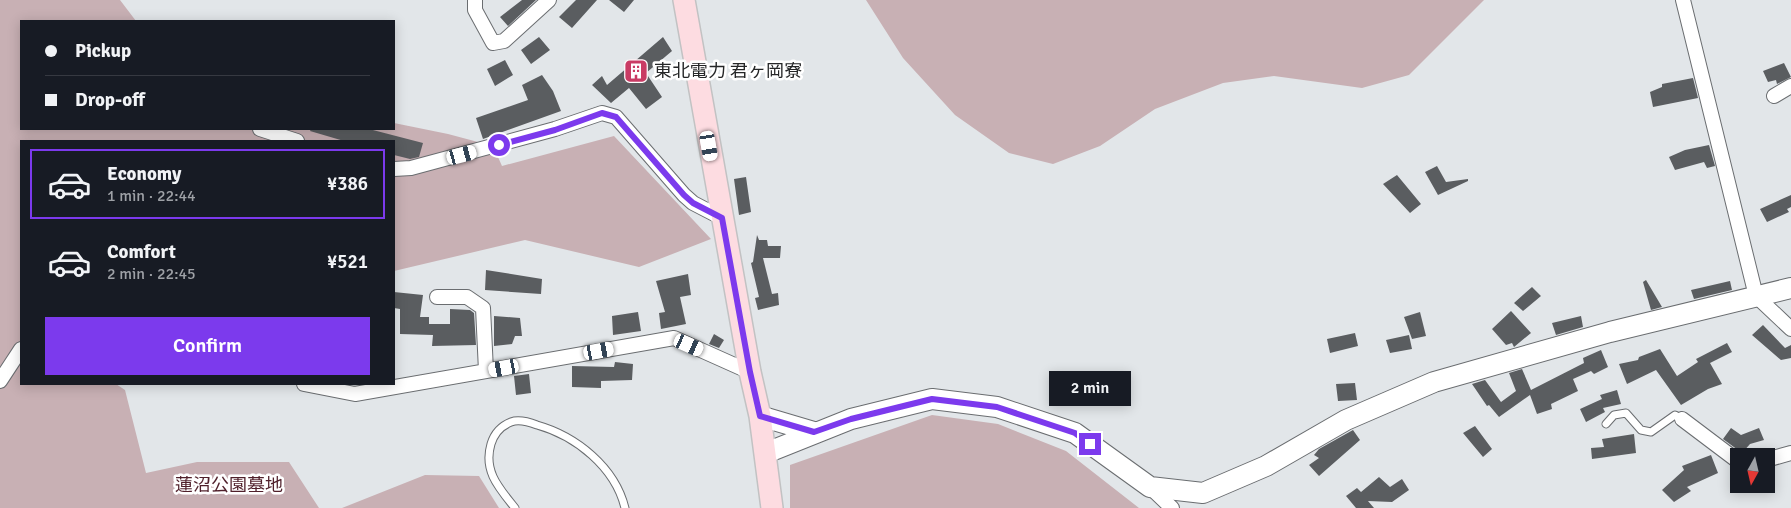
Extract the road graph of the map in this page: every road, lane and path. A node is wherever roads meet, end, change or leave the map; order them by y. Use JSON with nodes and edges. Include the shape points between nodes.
{"nodes":[{"id":1,"x":475,"y":0,"type":"edge"},
{"id":2,"x":549,"y":0,"type":"edge"},
{"id":3,"x":684,"y":0,"type":"edge"},
{"id":4,"x":1683,"y":0,"type":"edge"},
{"id":5,"x":1791,"y":86,"type":"edge"},
{"id":6,"x":1774,"y":96,"type":"dead end"},
{"id":7,"x":263,"y":130,"type":"edge"},
{"id":8,"x":294,"y":140,"type":"edge"},
{"id":9,"x":395,"y":169,"type":"edge"},
{"id":10,"x":722,"y":218,"type":"junction"},
{"id":11,"x":1791,"y":288,"type":"edge"},
{"id":12,"x":1756,"y":296,"type":"junction"},
{"id":13,"x":437,"y":297,"type":"dead end"},
{"id":14,"x":1791,"y":329,"type":"edge"},
{"id":15,"x":20,"y":350,"type":"edge"},
{"id":16,"x":486,"y":371,"type":"junction"},
{"id":17,"x":750,"y":372,"type":"junction"},
{"id":18,"x":0,"y":380,"type":"edge"},
{"id":19,"x":309,"y":385,"type":"edge"},
{"id":20,"x":760,"y":416,"type":"junction"},
{"id":21,"x":1682,"y":419,"type":"joint"},
{"id":22,"x":1606,"y":424,"type":"dead end"},
{"id":23,"x":814,"y":432,"type":"junction"},
{"id":24,"x":766,"y":453,"type":"junction"},
{"id":25,"x":1791,"y":453,"type":"edge"},
{"id":26,"x":1730,"y":455,"type":"edge"},
{"id":27,"x":1775,"y":457,"type":"edge"},
{"id":28,"x":1150,"y":487,"type":"junction"},
{"id":29,"x":515,"y":508,"type":"edge"},
{"id":30,"x":625,"y":508,"type":"edge"},
{"id":31,"x":772,"y":508,"type":"edge"},
{"id":32,"x":1172,"y":508,"type":"edge"}],
"edges":[{"from":1,"to":2,"type":"street","via":[[475,10],[493,43],[504,41]]},
{"from":3,"to":10,"type":"main road"},
{"from":4,"to":12,"type":"street"},
{"from":5,"to":6,"type":"street"},
{"from":7,"to":8,"type":"street"},
{"from":9,"to":10,"type":"street","via":[[411,168],[555,130],[602,113],[610,114],[684,195]]},
{"from":10,"to":17,"type":"main road"},
{"from":11,"to":12,"type":"street"},
{"from":12,"to":14,"type":"street"},
{"from":12,"to":28,"type":"street","via":[[1610,332],[1434,382],[1346,420],[1266,466],[1203,493]]},
{"from":13,"to":16,"type":"street","via":[[467,297],[483,308]]},
{"from":15,"to":18,"type":"street"},
{"from":16,"to":17,"type":"street","via":[[674,338]]},
{"from":16,"to":19,"type":"street","via":[[355,394]]},
{"from":17,"to":20,"type":"main road"},
{"from":20,"to":23,"type":"street"},
{"from":20,"to":24,"type":"main road"},
{"from":21,"to":22,"type":"lane","via":[[1675,415],[1651,432],[1641,430],[1626,413],[1614,415]]},
{"from":21,"to":26,"type":"street"},
{"from":23,"to":24,"type":"street"},
{"from":23,"to":28,"type":"street","via":[[851,419],[932,399],[997,407],[1075,433]]},
{"from":24,"to":31,"type":"main road"},
{"from":25,"to":27,"type":"street"},
{"from":28,"to":32,"type":"street"},
{"from":29,"to":30,"type":"lane","via":[[495,482],[488,454],[499,429],[512,422],[526,421],[555,431],[584,448],[613,481]]}]}
